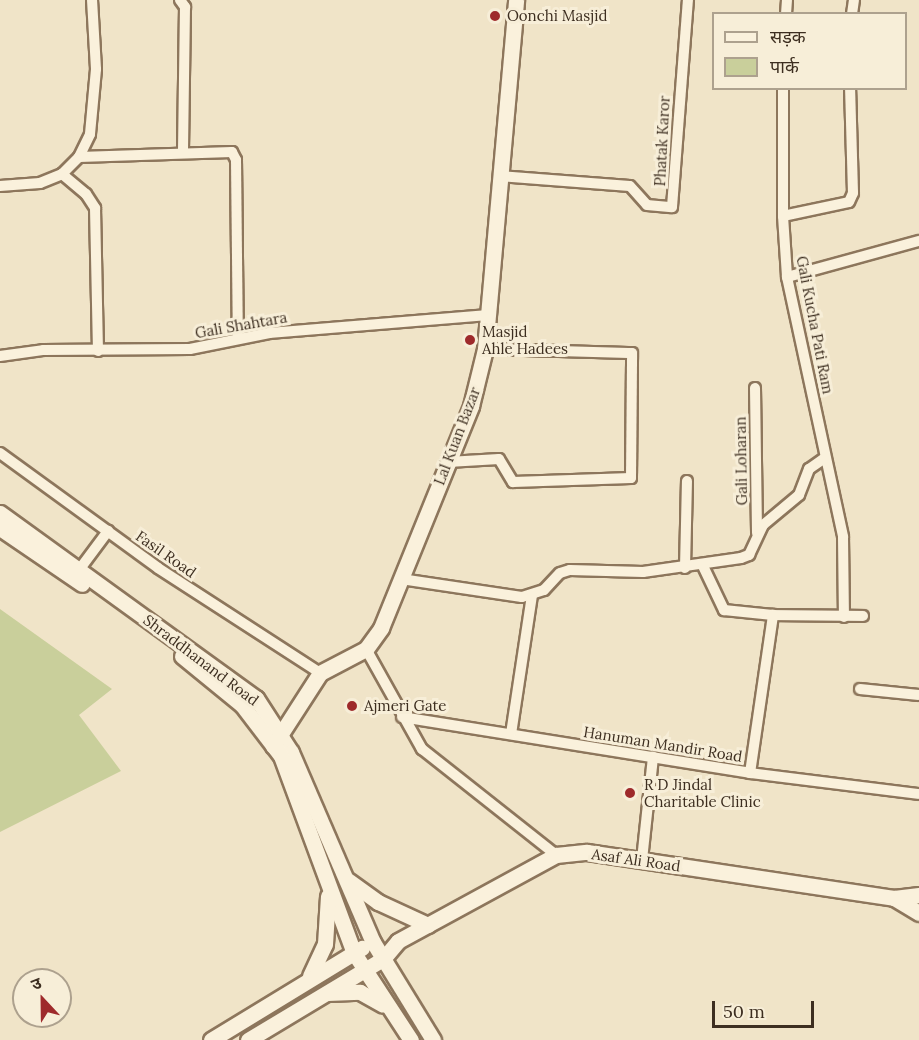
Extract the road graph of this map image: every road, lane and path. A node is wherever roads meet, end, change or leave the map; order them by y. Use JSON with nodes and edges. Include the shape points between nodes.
{"nodes":[{"id":1,"x":93,"y":0,"type":"edge"},
{"id":2,"x":180,"y":0,"type":"edge"},
{"id":3,"x":516,"y":0,"type":"edge"},
{"id":4,"x":688,"y":0,"type":"edge"},
{"id":5,"x":783,"y":90,"type":"edge"},
{"id":6,"x":850,"y":90,"type":"edge"},
{"id":7,"x":183,"y":153,"type":"junction"},
{"id":8,"x":79,"y":157,"type":"junction"},
{"id":9,"x":62,"y":174,"type":"junction"},
{"id":10,"x":499,"y":176,"type":"junction"},
{"id":11,"x":0,"y":186,"type":"edge"},
{"id":12,"x":783,"y":216,"type":"junction"},
{"id":13,"x":919,"y":241,"type":"edge"},
{"id":14,"x":787,"y":277,"type":"junction"},
{"id":15,"x":488,"y":315,"type":"junction"},
{"id":16,"x":238,"y":337,"type":"junction"},
{"id":17,"x":485,"y":349,"type":"junction"},
{"id":18,"x":98,"y":351,"type":"junction"},
{"id":19,"x":0,"y":356,"type":"edge"},
{"id":20,"x":755,"y":388,"type":"dead end"},
{"id":21,"x":0,"y":453,"type":"edge"},
{"id":22,"x":825,"y":458,"type":"junction"},
{"id":23,"x":448,"y":462,"type":"junction"},
{"id":24,"x":687,"y":481,"type":"dead end"},
{"id":25,"x":0,"y":513,"type":"edge"},
{"id":26,"x":0,"y":528,"type":"edge"},
{"id":27,"x":108,"y":531,"type":"junction"},
{"id":28,"x":757,"y":534,"type":"junction"},
{"id":29,"x":703,"y":566,"type":"junction"},
{"id":30,"x":685,"y":568,"type":"junction"},
{"id":31,"x":79,"y":570,"type":"junction"},
{"id":32,"x":401,"y":579,"type":"junction"},
{"id":33,"x":532,"y":595,"type":"junction"},
{"id":34,"x":773,"y":615,"type":"junction"},
{"id":35,"x":863,"y":616,"type":"dead end"},
{"id":36,"x":843,"y":617,"type":"junction"},
{"id":37,"x":366,"y":649,"type":"junction"},
{"id":38,"x":320,"y":673,"type":"junction"},
{"id":39,"x":860,"y":689,"type":"dead end"},
{"id":40,"x":919,"y":695,"type":"edge"},
{"id":41,"x":402,"y":717,"type":"junction"},
{"id":42,"x":511,"y":735,"type":"junction"},
{"id":43,"x":277,"y":742,"type":"junction"},
{"id":44,"x":653,"y":757,"type":"junction"},
{"id":45,"x":750,"y":773,"type":"junction"},
{"id":46,"x":919,"y":794,"type":"edge"},
{"id":47,"x":556,"y":855,"type":"junction"},
{"id":48,"x":642,"y":860,"type":"junction"},
{"id":49,"x":345,"y":877,"type":"junction"},
{"id":50,"x":327,"y":880,"type":"junction"},
{"id":51,"x":919,"y":895,"type":"edge"},
{"id":52,"x":894,"y":898,"type":"junction"},
{"id":53,"x":919,"y":913,"type":"edge"},
{"id":54,"x":428,"y":925,"type":"junction"},
{"id":55,"x":398,"y":941,"type":"junction"},
{"id":56,"x":373,"y":942,"type":"junction"},
{"id":57,"x":354,"y":953,"type":"junction"},
{"id":58,"x":383,"y":959,"type":"junction"},
{"id":59,"x":364,"y":970,"type":"junction"},
{"id":60,"x":308,"y":978,"type":"junction"},
{"id":61,"x":321,"y":994,"type":"junction"},
{"id":62,"x":389,"y":1011,"type":"junction"},
{"id":63,"x":211,"y":1040,"type":"edge"},
{"id":64,"x":248,"y":1040,"type":"edge"},
{"id":65,"x":411,"y":1040,"type":"edge"},
{"id":66,"x":433,"y":1040,"type":"edge"}],
"edges":[{"from":1,"to":8,"type":"street","via":[[96,69],[90,134]]},
{"from":2,"to":7,"type":"street","via":[[185,7]]},
{"from":3,"to":10,"type":"street","name":"Lal Kuan Bazar"},
{"from":4,"to":10,"type":"street","name":"Phatak Karor","via":[[672,207],[647,205],[630,186]]},
{"from":5,"to":12,"type":"street","name":"Gali Kucha Pati Ram"},
{"from":6,"to":12,"type":"street","via":[[853,193],[849,202]]},
{"from":7,"to":8,"type":"street"},
{"from":7,"to":16,"type":"street","via":[[224,150],[232,152],[236,160]]},
{"from":8,"to":9,"type":"street"},
{"from":9,"to":11,"type":"street","via":[[40,183]]},
{"from":9,"to":18,"type":"street","via":[[86,194],[95,208]]},
{"from":10,"to":15,"type":"street","name":"Lal Kuan Bazar"},
{"from":12,"to":14,"type":"street","name":"Gali Kucha Pati Ram"},
{"from":13,"to":14,"type":"street"},
{"from":14,"to":22,"type":"street","name":"Gali Kucha Pati Ram"},
{"from":15,"to":16,"type":"street","name":"Gali Shahtara"},
{"from":15,"to":17,"type":"street","name":"Lal Kuan Bazar"},
{"from":16,"to":18,"type":"street","name":"Gali Shahtara","via":[[190,349]]},
{"from":17,"to":23,"type":"street","name":"Lal Kuan Bazar","via":[[471,406]]},
{"from":17,"to":23,"type":"street","via":[[632,353],[631,478],[513,482],[499,459]]},
{"from":18,"to":19,"type":"street","name":"Gali Shahtara","via":[[43,350]]},
{"from":20,"to":28,"type":"street","name":"Gali Loharan"},
{"from":21,"to":27,"type":"street","name":"Fasil Road"},
{"from":22,"to":28,"type":"street","via":[[809,469],[799,495]]},
{"from":22,"to":36,"type":"street","name":"Gali Kucha Pati Ram","via":[[843,537]]},
{"from":23,"to":32,"type":"street","name":"Lal Kuan Bazar"},
{"from":24,"to":30,"type":"street"},
{"from":25,"to":31,"type":"street","name":"Shraddhanand Road"},
{"from":26,"to":43,"type":"street","name":"Shraddhanand Road","via":[[188,660],[242,705]]},
{"from":27,"to":31,"type":"street"},
{"from":27,"to":38,"type":"street","name":"Fasil Road"},
{"from":28,"to":29,"type":"street","via":[[749,555]]},
{"from":29,"to":30,"type":"street"},
{"from":29,"to":34,"type":"street","via":[[724,610]]},
{"from":30,"to":33,"type":"street","via":[[643,572],[570,570]]},
{"from":31,"to":43,"type":"street","name":"Shraddhanand Road","via":[[256,698]]},
{"from":32,"to":33,"type":"street","via":[[522,597]]},
{"from":32,"to":37,"type":"street","name":"Lal Kuan Bazar","via":[[381,628]]},
{"from":33,"to":42,"type":"street"},
{"from":34,"to":36,"type":"street"},
{"from":34,"to":45,"type":"street"},
{"from":35,"to":36,"type":"street"},
{"from":37,"to":38,"type":"street","name":"Lal Kuan Bazar"},
{"from":37,"to":41,"type":"street"},
{"from":38,"to":43,"type":"street"},
{"from":39,"to":40,"type":"street"},
{"from":41,"to":42,"type":"street","name":"Hanuman Mandir Road"},
{"from":41,"to":47,"type":"street","via":[[422,749]]},
{"from":42,"to":44,"type":"street","name":"Hanuman Mandir Road"},
{"from":43,"to":49,"type":"street","name":"Shraddhanand Road","via":[[294,758]]},
{"from":43,"to":50,"type":"street","name":"Shraddhanand Road"},
{"from":44,"to":45,"type":"street","name":"Hanuman Mandir Road"},
{"from":44,"to":48,"type":"street"},
{"from":45,"to":46,"type":"street","name":"Hanuman Mandir Road"},
{"from":47,"to":48,"type":"street","name":"Asaf Ali Road","via":[[587,852]]},
{"from":47,"to":54,"type":"street","name":"Asaf Ali Road"},
{"from":48,"to":52,"type":"street","name":"Asaf Ali Road"},
{"from":49,"to":54,"type":"street","via":[[378,902]]},
{"from":49,"to":56,"type":"street","name":"Shraddhanand Road"},
{"from":50,"to":57,"type":"street","name":"Shraddhanand Road"},
{"from":50,"to":60,"type":"street","via":[[325,944]]},
{"from":51,"to":52,"type":"street","name":"Asaf Ali Road"},
{"from":52,"to":53,"type":"street","name":"Asaf Ali Road"},
{"from":54,"to":55,"type":"street","name":"Asaf Ali Road"},
{"from":55,"to":56,"type":"street"},
{"from":55,"to":58,"type":"street"},
{"from":56,"to":57,"type":"street"},
{"from":56,"to":58,"type":"street","name":"Shraddhanand Road"},
{"from":57,"to":59,"type":"street","name":"Shraddhanand Road"},
{"from":57,"to":60,"type":"street"},
{"from":58,"to":59,"type":"street"},
{"from":58,"to":66,"type":"street","name":"Shraddhanand Road"},
{"from":59,"to":61,"type":"street"},
{"from":59,"to":62,"type":"street","name":"Shraddhanand Road"},
{"from":60,"to":63,"type":"street"},
{"from":61,"to":62,"type":"street","via":[[360,992],[373,996]]},
{"from":61,"to":64,"type":"street"},
{"from":62,"to":65,"type":"street"}]}
